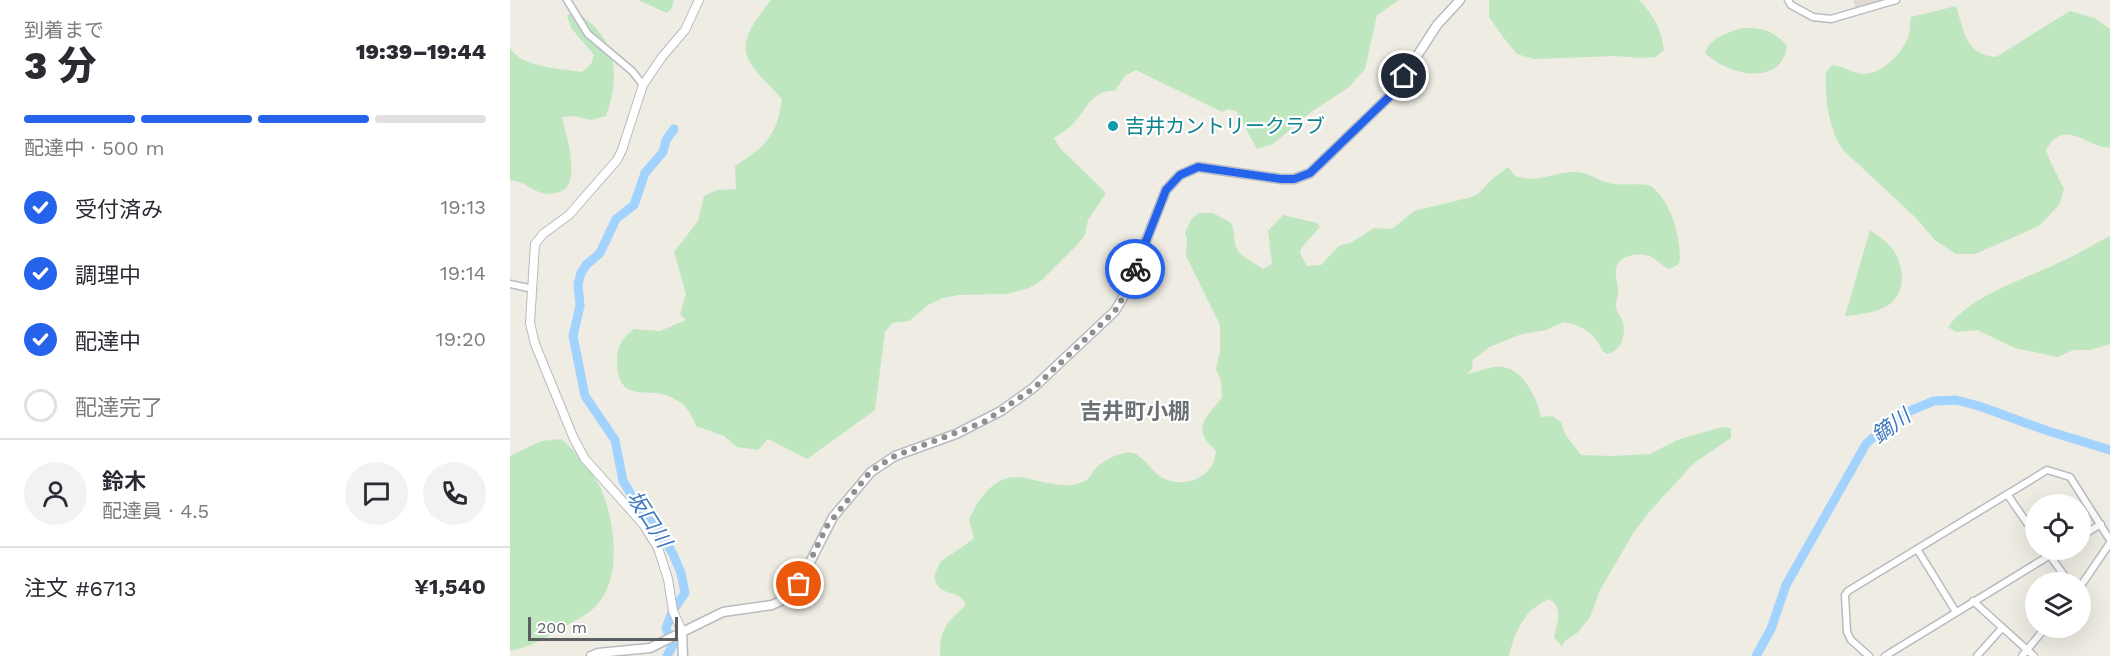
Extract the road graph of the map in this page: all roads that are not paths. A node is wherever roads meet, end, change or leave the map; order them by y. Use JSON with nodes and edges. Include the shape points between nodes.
{"nodes":[{"id":1,"x":567,"y":0,"type":"edge"},
{"id":2,"x":699,"y":0,"type":"edge"},
{"id":3,"x":1460,"y":0,"type":"edge"},
{"id":4,"x":1788,"y":0,"type":"edge"},
{"id":5,"x":1896,"y":0,"type":"edge"},
{"id":6,"x":643,"y":86,"type":"junction"},
{"id":7,"x":510,"y":284,"type":"edge"},
{"id":8,"x":533,"y":288,"type":"junction"},
{"id":9,"x":2007,"y":494,"type":"junction"},
{"id":10,"x":2025,"y":520,"type":"edge"},
{"id":11,"x":2101,"y":525,"type":"junction"},
{"id":12,"x":2091,"y":531,"type":"edge"},
{"id":13,"x":2110,"y":541,"type":"edge"},
{"id":14,"x":1917,"y":549,"type":"junction"},
{"id":15,"x":2042,"y":560,"type":"edge"},
{"id":16,"x":2090,"y":572,"type":"edge"},
{"id":17,"x":1973,"y":602,"type":"junction"},
{"id":18,"x":1956,"y":612,"type":"junction"},
{"id":19,"x":2002,"y":628,"type":"junction"},
{"id":20,"x":682,"y":631,"type":"junction"},
{"id":21,"x":2037,"y":638,"type":"edge"},
{"id":22,"x":2028,"y":650,"type":"junction"},
{"id":23,"x":591,"y":656,"type":"edge"},
{"id":24,"x":683,"y":656,"type":"edge"},
{"id":25,"x":1869,"y":656,"type":"edge"},
{"id":26,"x":1885,"y":656,"type":"edge"},
{"id":27,"x":1977,"y":656,"type":"edge"},
{"id":28,"x":2022,"y":656,"type":"edge"},
{"id":29,"x":2034,"y":656,"type":"edge"}],
"edges":[{"from":1,"to":6,"type":"street","via":[[588,34],[632,71]]},
{"from":2,"to":6,"type":"street","via":[[686,30]]},
{"from":3,"to":20,"type":"main road","via":[[1437,25],[1393,93],[1310,173],[1281,179],[1198,167],[1180,175],[1166,190],[1120,304],[1101,326],[1034,388],[984,422],[895,456],[871,471],[833,517],[799,584],[787,598],[772,605],[723,612]]},
{"from":4,"to":5,"type":"street","via":[[1813,17],[1831,19]]},
{"from":6,"to":8,"type":"street","via":[[617,160],[568,215],[535,244]]},
{"from":7,"to":8,"type":"street"},
{"from":8,"to":20,"type":"street","via":[[531,332],[574,440],[658,548],[669,579],[673,611]]},
{"from":9,"to":10,"type":"street"},
{"from":9,"to":11,"type":"street","via":[[2047,470],[2070,477]]},
{"from":9,"to":14,"type":"street"},
{"from":11,"to":12,"type":"street"},
{"from":11,"to":13,"type":"street"},
{"from":13,"to":16,"type":"street"},
{"from":14,"to":18,"type":"street"},
{"from":14,"to":25,"type":"street","via":[[1845,595],[1847,632]]},
{"from":15,"to":17,"type":"street"},
{"from":17,"to":18,"type":"street"},
{"from":17,"to":19,"type":"street"},
{"from":18,"to":26,"type":"street"},
{"from":19,"to":22,"type":"street"},
{"from":19,"to":27,"type":"street"},
{"from":20,"to":23,"type":"main road","via":[[650,648]]},
{"from":20,"to":24,"type":"main road"},
{"from":21,"to":22,"type":"street"},
{"from":22,"to":28,"type":"street"},
{"from":22,"to":29,"type":"street"}]}
